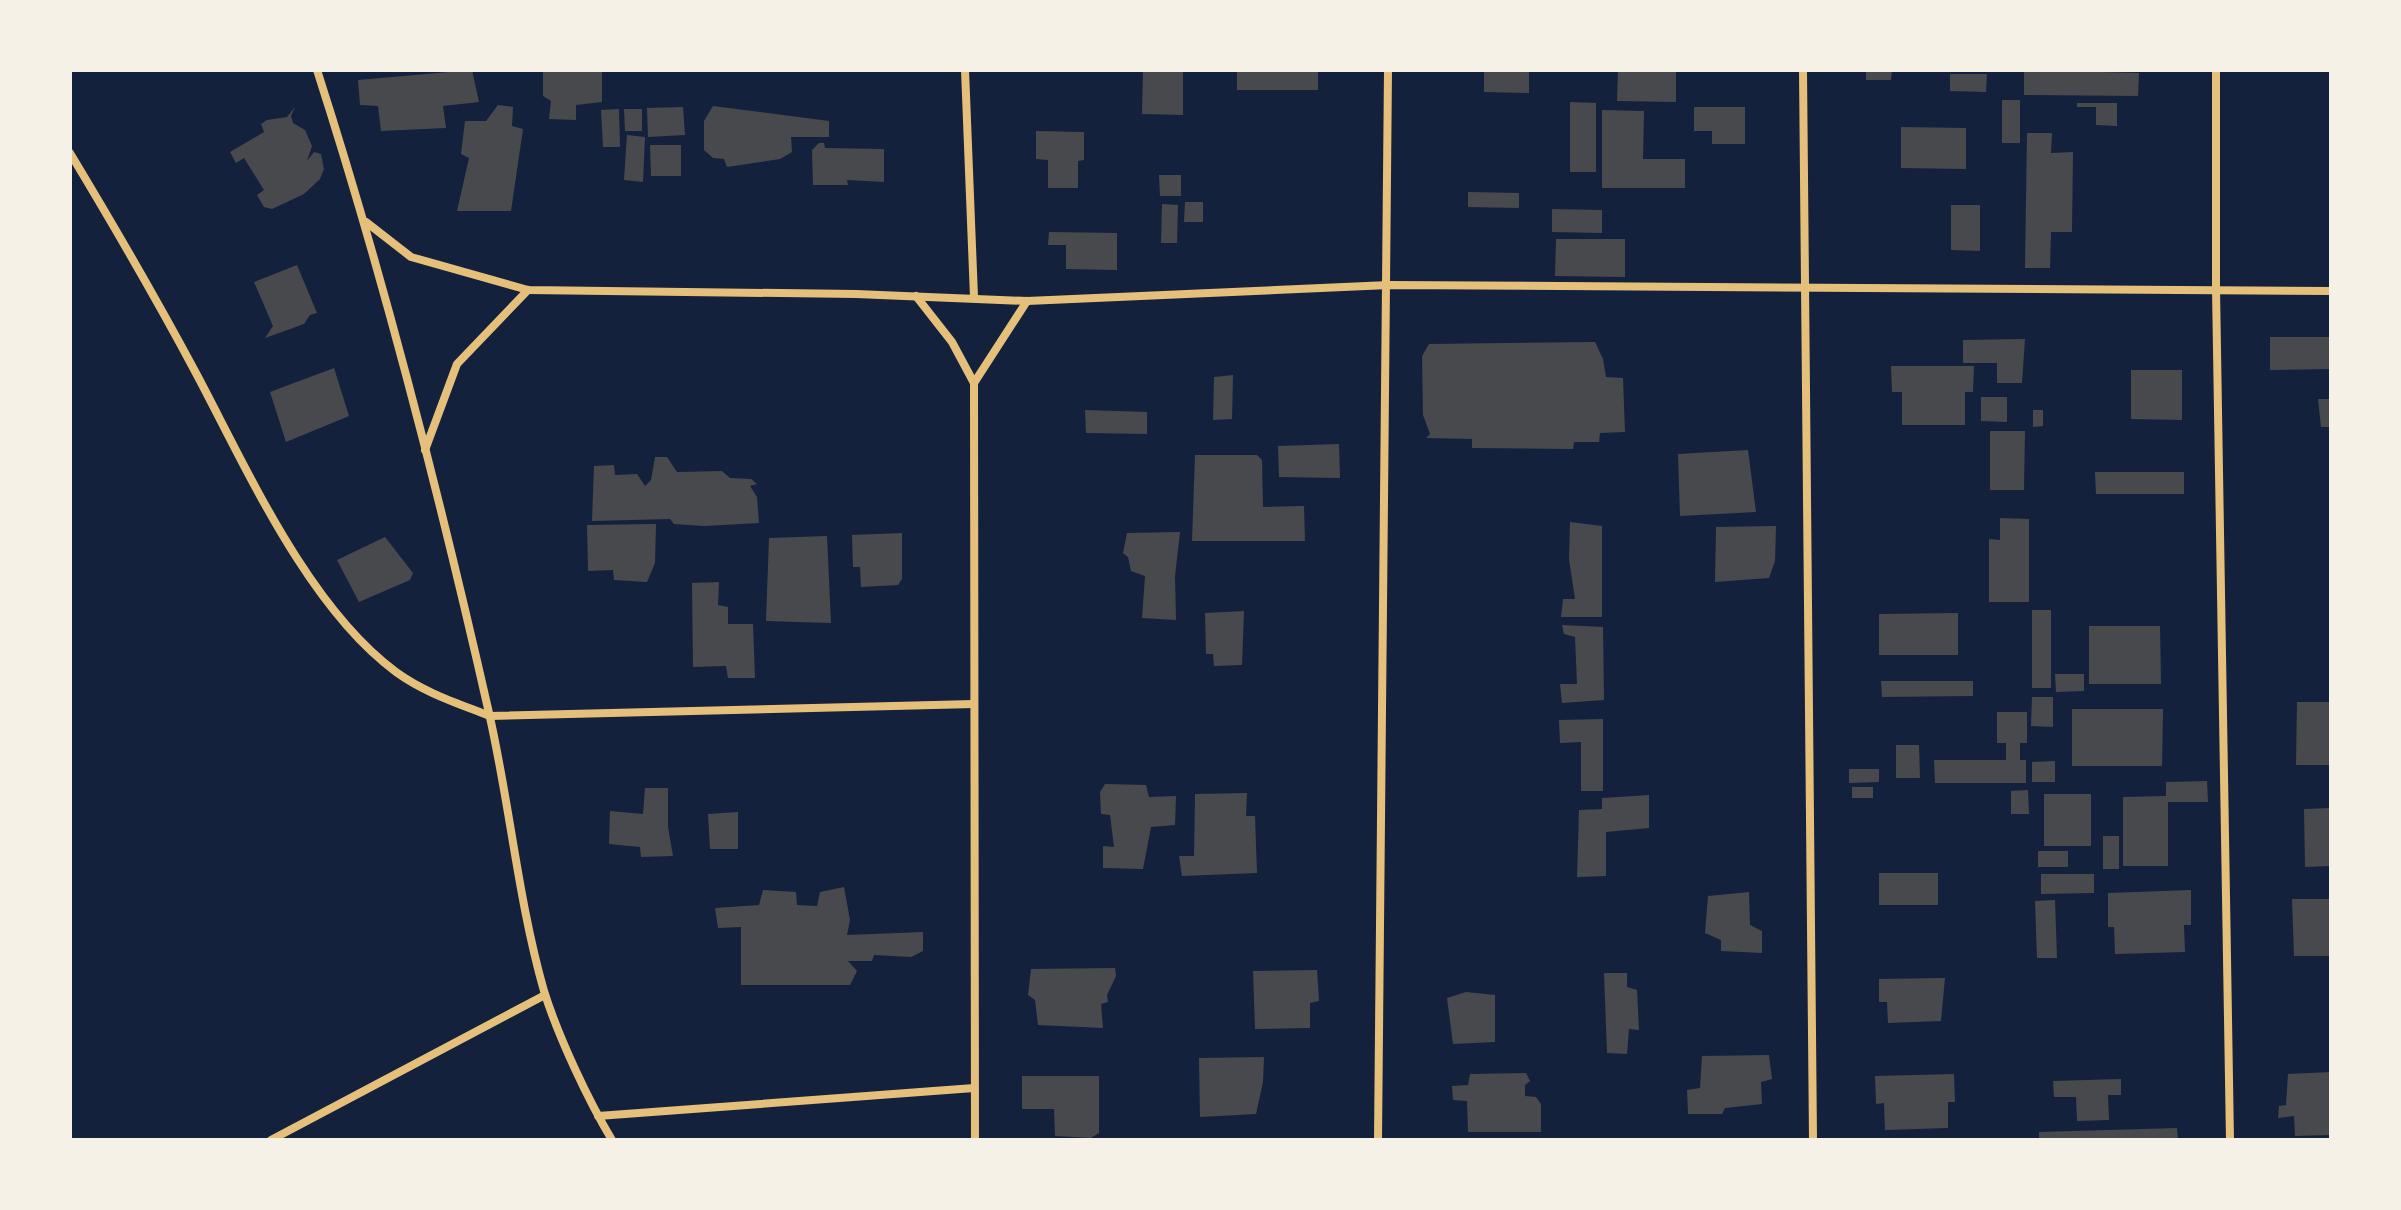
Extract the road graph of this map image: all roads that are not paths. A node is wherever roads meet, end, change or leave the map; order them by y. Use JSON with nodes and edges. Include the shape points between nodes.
{"nodes":[{"id":1,"x":317,"y":70,"type":"edge"},
{"id":2,"x":965,"y":70,"type":"edge"},
{"id":3,"x":1388,"y":70,"type":"edge"},
{"id":4,"x":1803,"y":70,"type":"edge"},
{"id":5,"x":2216,"y":70,"type":"edge"},
{"id":6,"x":70,"y":153,"type":"edge"},
{"id":7,"x":366,"y":222,"type":"junction"},
{"id":8,"x":1389,"y":285,"type":"junction"},
{"id":9,"x":1804,"y":285,"type":"junction"},
{"id":10,"x":2216,"y":289,"type":"junction"},
{"id":11,"x":528,"y":290,"type":"junction"},
{"id":12,"x":2331,"y":291,"type":"edge"},
{"id":13,"x":916,"y":296,"type":"junction"},
{"id":14,"x":974,"y":297,"type":"junction"},
{"id":15,"x":1027,"y":301,"type":"junction"},
{"id":16,"x":974,"y":383,"type":"junction"},
{"id":17,"x":425,"y":450,"type":"junction"},
{"id":18,"x":974,"y":704,"type":"junction"},
{"id":19,"x":490,"y":716,"type":"junction"},
{"id":20,"x":545,"y":995,"type":"junction"},
{"id":21,"x":974,"y":1088,"type":"junction"},
{"id":22,"x":598,"y":1116,"type":"junction"},
{"id":23,"x":271,"y":1140,"type":"edge"},
{"id":24,"x":612,"y":1140,"type":"edge"},
{"id":25,"x":975,"y":1140,"type":"edge"},
{"id":26,"x":1378,"y":1140,"type":"edge"},
{"id":27,"x":1813,"y":1140,"type":"edge"},
{"id":28,"x":2230,"y":1140,"type":"edge"}],
"edges":[{"from":1,"to":7,"type":"street"},
{"from":2,"to":14,"type":"street"},
{"from":3,"to":8,"type":"street"},
{"from":4,"to":9,"type":"street"},
{"from":5,"to":10,"type":"street"},
{"from":6,"to":19,"type":"street","via":[[141,271],[273,517],[337,615],[395,671],[428,692]]},
{"from":7,"to":11,"type":"street","via":[[411,257]]},
{"from":7,"to":17,"type":"street"},
{"from":8,"to":9,"type":"street"},
{"from":8,"to":15,"type":"street"},
{"from":8,"to":26,"type":"street"},
{"from":9,"to":10,"type":"street"},
{"from":9,"to":27,"type":"street"},
{"from":10,"to":12,"type":"street"},
{"from":10,"to":28,"type":"street"},
{"from":11,"to":13,"type":"street"},
{"from":11,"to":17,"type":"street","via":[[457,364]]},
{"from":13,"to":14,"type":"street"},
{"from":13,"to":16,"type":"street","via":[[952,342]]},
{"from":14,"to":15,"type":"street"},
{"from":15,"to":16,"type":"street"},
{"from":16,"to":18,"type":"street"},
{"from":17,"to":19,"type":"street"},
{"from":18,"to":19,"type":"street"},
{"from":18,"to":21,"type":"street"},
{"from":19,"to":20,"type":"street"},
{"from":20,"to":22,"type":"street"},
{"from":20,"to":23,"type":"street"},
{"from":21,"to":22,"type":"street"},
{"from":21,"to":25,"type":"street"},
{"from":22,"to":24,"type":"street"}]}
